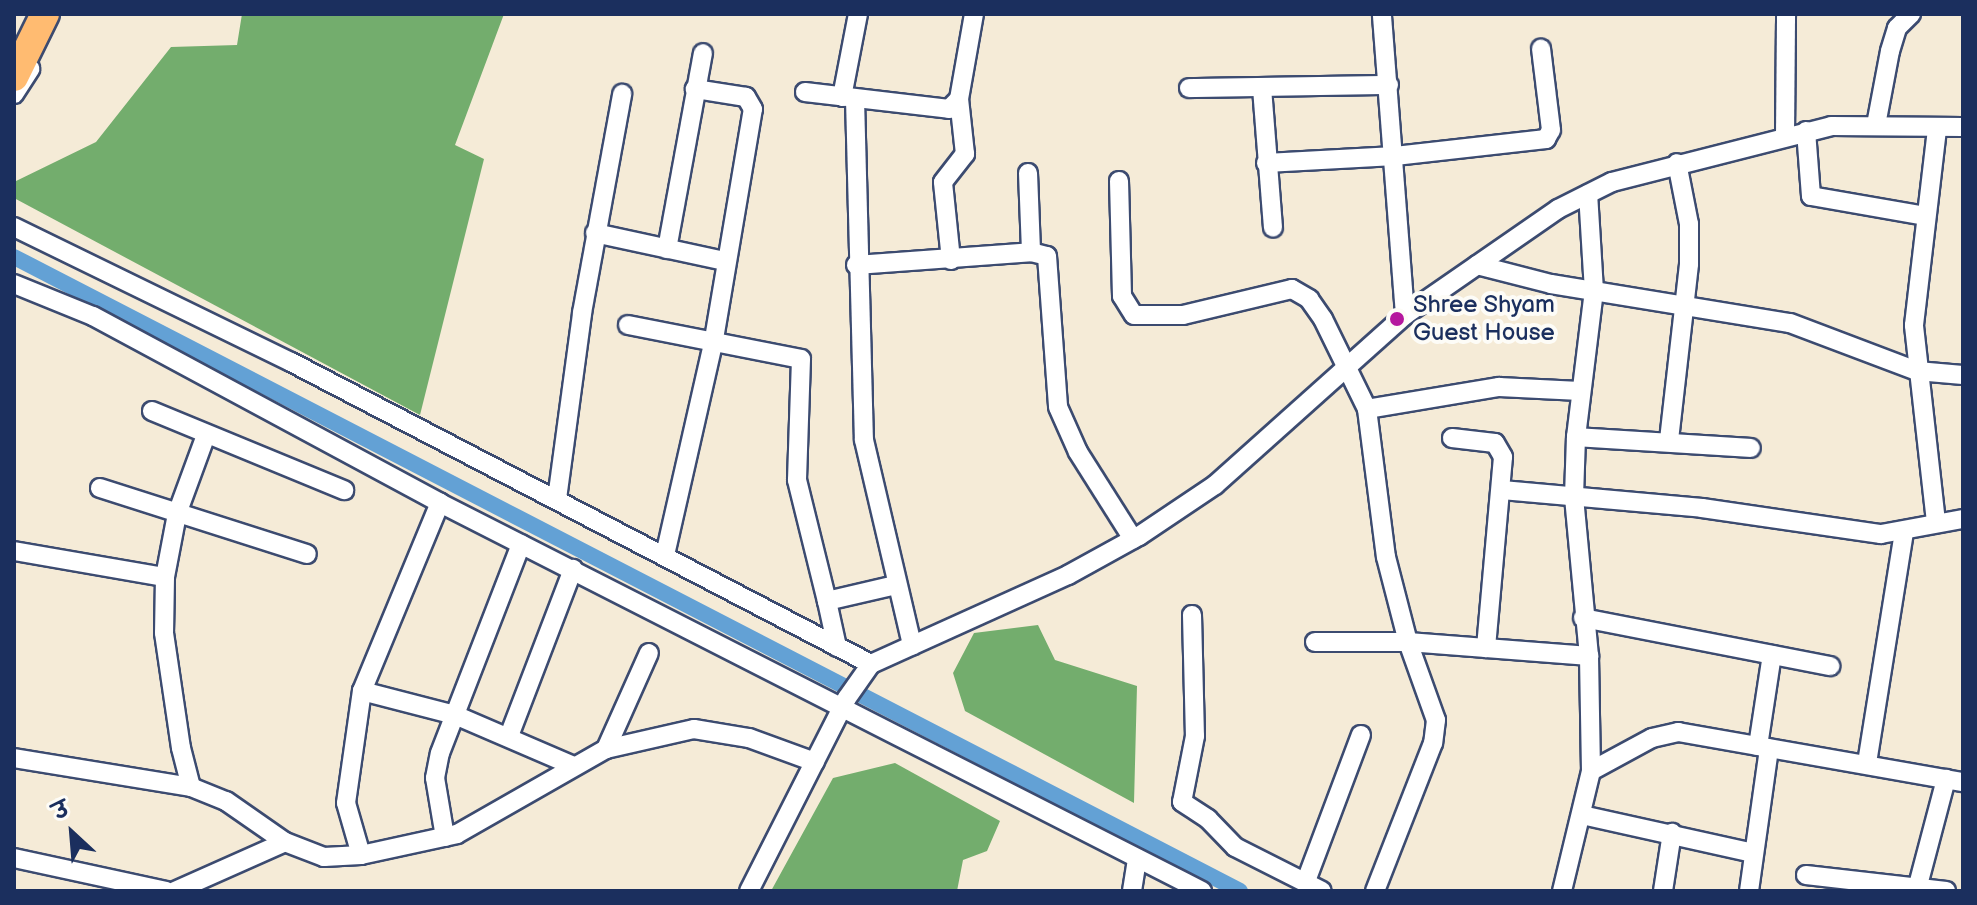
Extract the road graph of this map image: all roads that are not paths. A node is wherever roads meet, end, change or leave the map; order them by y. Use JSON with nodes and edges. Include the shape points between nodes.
{"nodes":[{"id":1,"x":45,"y":14,"type":"edge"},
{"id":2,"x":60,"y":14,"type":"edge"},
{"id":3,"x":858,"y":14,"type":"edge"},
{"id":4,"x":974,"y":14,"type":"edge"},
{"id":5,"x":1382,"y":14,"type":"edge"},
{"id":6,"x":1786,"y":14,"type":"edge"},
{"id":7,"x":1911,"y":14,"type":"edge"},
{"id":8,"x":1541,"y":49,"type":"dead end"},
{"id":9,"x":703,"y":53,"type":"dead end"},
{"id":10,"x":14,"y":77,"type":"edge"},
{"id":11,"x":1389,"y":85,"type":"junction"},
{"id":12,"x":1189,"y":88,"type":"dead end"},
{"id":13,"x":1262,"y":88,"type":"junction"},
{"id":14,"x":695,"y":89,"type":"junction"},
{"id":15,"x":805,"y":92,"type":"dead end"},
{"id":16,"x":14,"y":94,"type":"edge"},
{"id":17,"x":622,"y":94,"type":"dead end"},
{"id":18,"x":848,"y":98,"type":"junction"},
{"id":19,"x":959,"y":99,"type":"junction"},
{"id":20,"x":1876,"y":125,"type":"junction"},
{"id":21,"x":1963,"y":127,"type":"edge"},
{"id":22,"x":1937,"y":129,"type":"junction"},
{"id":23,"x":1806,"y":131,"type":"junction"},
{"id":24,"x":1785,"y":135,"type":"junction"},
{"id":25,"x":1395,"y":156,"type":"junction"},
{"id":26,"x":1266,"y":163,"type":"junction"},
{"id":27,"x":1677,"y":163,"type":"junction"},
{"id":28,"x":1028,"y":173,"type":"dead end"},
{"id":29,"x":1119,"y":181,"type":"dead end"},
{"id":30,"x":1588,"y":194,"type":"junction"},
{"id":31,"x":1926,"y":216,"type":"junction"},
{"id":32,"x":14,"y":227,"type":"edge"},
{"id":33,"x":1273,"y":228,"type":"dead end"},
{"id":34,"x":595,"y":233,"type":"junction"},
{"id":35,"x":667,"y":249,"type":"junction"},
{"id":36,"x":1031,"y":252,"type":"junction"},
{"id":37,"x":951,"y":260,"type":"junction"},
{"id":38,"x":725,"y":261,"type":"junction"},
{"id":39,"x":856,"y":265,"type":"junction"},
{"id":40,"x":1477,"y":265,"type":"junction"},
{"id":41,"x":14,"y":284,"type":"edge"},
{"id":42,"x":1594,"y":291,"type":"junction"},
{"id":43,"x":1685,"y":305,"type":"junction"},
{"id":44,"x":1405,"y":315,"type":"junction"},
{"id":45,"x":628,"y":325,"type":"dead end"},
{"id":46,"x":714,"y":339,"type":"junction"},
{"id":47,"x":1349,"y":366,"type":"junction"},
{"id":48,"x":1917,"y":371,"type":"junction"},
{"id":49,"x":1963,"y":375,"type":"edge"},
{"id":50,"x":1580,"y":391,"type":"junction"},
{"id":51,"x":1367,"y":409,"type":"junction"},
{"id":52,"x":152,"y":411,"type":"dead end"},
{"id":53,"x":206,"y":435,"type":"junction"},
{"id":54,"x":1576,"y":437,"type":"junction"},
{"id":55,"x":1452,"y":438,"type":"dead end"},
{"id":56,"x":1669,"y":440,"type":"junction"},
{"id":57,"x":1751,"y":448,"type":"dead end"},
{"id":58,"x":100,"y":488,"type":"dead end"},
{"id":59,"x":344,"y":490,"type":"dead end"},
{"id":60,"x":1502,"y":490,"type":"junction"},
{"id":61,"x":1574,"y":497,"type":"junction"},
{"id":62,"x":557,"y":499,"type":"junction"},
{"id":63,"x":440,"y":503,"type":"junction"},
{"id":64,"x":177,"y":514,"type":"junction"},
{"id":65,"x":1963,"y":519,"type":"edge"},
{"id":66,"x":1936,"y":522,"type":"junction"},
{"id":67,"x":1904,"y":531,"type":"junction"},
{"id":68,"x":1133,"y":539,"type":"junction"},
{"id":69,"x":521,"y":544,"type":"junction"},
{"id":70,"x":14,"y":551,"type":"edge"},
{"id":71,"x":307,"y":554,"type":"dead end"},
{"id":72,"x":665,"y":555,"type":"junction"},
{"id":73,"x":573,"y":569,"type":"junction"},
{"id":74,"x":165,"y":577,"type":"junction"},
{"id":75,"x":896,"y":585,"type":"junction"},
{"id":76,"x":827,"y":601,"type":"junction"},
{"id":77,"x":1192,"y":615,"type":"dead end"},
{"id":78,"x":1583,"y":618,"type":"junction"},
{"id":79,"x":1315,"y":642,"type":"dead end"},
{"id":80,"x":1408,"y":642,"type":"junction"},
{"id":81,"x":912,"y":645,"type":"junction"},
{"id":82,"x":837,"y":647,"type":"junction"},
{"id":83,"x":1486,"y":648,"type":"junction"},
{"id":84,"x":649,"y":653,"type":"dead end"},
{"id":85,"x":1772,"y":655,"type":"junction"},
{"id":86,"x":1589,"y":656,"type":"junction"},
{"id":87,"x":1830,"y":666,"type":"dead end"},
{"id":88,"x":865,"y":670,"type":"junction"},
{"id":89,"x":362,"y":691,"type":"junction"},
{"id":90,"x":844,"y":702,"type":"junction"},
{"id":91,"x":455,"y":715,"type":"junction"},
{"id":92,"x":1361,"y":735,"type":"dead end"},
{"id":93,"x":509,"y":736,"type":"junction"},
{"id":94,"x":1764,"y":747,"type":"junction"},
{"id":95,"x":606,"y":749,"type":"junction"},
{"id":96,"x":14,"y":758,"type":"edge"},
{"id":97,"x":815,"y":762,"type":"junction"},
{"id":98,"x":1867,"y":763,"type":"junction"},
{"id":99,"x":571,"y":765,"type":"junction"},
{"id":100,"x":1591,"y":771,"type":"junction"},
{"id":101,"x":1955,"y":780,"type":"edge"},
{"id":102,"x":191,"y":787,"type":"junction"},
{"id":103,"x":1582,"y":815,"type":"junction"},
{"id":104,"x":1672,"y":833,"type":"junction"},
{"id":105,"x":445,"y":837,"type":"junction"},
{"id":106,"x":285,"y":842,"type":"junction"},
{"id":107,"x":1754,"y":853,"type":"junction"},
{"id":108,"x":361,"y":855,"type":"junction"},
{"id":109,"x":14,"y":858,"type":"edge"},
{"id":110,"x":1137,"y":858,"type":"junction"},
{"id":111,"x":1806,"y":875,"type":"dead end"},
{"id":112,"x":1314,"y":886,"type":"edge"},
{"id":113,"x":1853,"y":886,"type":"edge"},
{"id":114,"x":1917,"y":889,"type":"edge"},
{"id":115,"x":166,"y":891,"type":"edge"},
{"id":116,"x":175,"y":891,"type":"edge"},
{"id":117,"x":749,"y":891,"type":"edge"},
{"id":118,"x":1132,"y":891,"type":"edge"},
{"id":119,"x":1202,"y":891,"type":"edge"},
{"id":120,"x":1375,"y":891,"type":"edge"},
{"id":121,"x":1562,"y":891,"type":"edge"},
{"id":122,"x":1663,"y":891,"type":"edge"},
{"id":123,"x":1749,"y":891,"type":"edge"},
{"id":124,"x":1946,"y":891,"type":"edge"}],
"edges":[{"from":1,"to":10,"type":"highway"},
{"from":2,"to":16,"type":"street"},
{"from":3,"to":18,"type":"street"},
{"from":4,"to":19,"type":"street"},
{"from":5,"to":11,"type":"street"},
{"from":6,"to":24,"type":"street"},
{"from":7,"to":20,"type":"street","via":[[1897,28]]},
{"from":8,"to":25,"type":"street","via":[[1551,130],[1546,139]]},
{"from":9,"to":14,"type":"street"},
{"from":11,"to":13,"type":"street"},
{"from":11,"to":25,"type":"street"},
{"from":12,"to":13,"type":"street"},
{"from":13,"to":26,"type":"street"},
{"from":14,"to":35,"type":"street"},
{"from":14,"to":38,"type":"street","via":[[746,97],[753,109]]},
{"from":15,"to":18,"type":"street"},
{"from":17,"to":34,"type":"street"},
{"from":18,"to":19,"type":"street","via":[[936,111]]},
{"from":18,"to":39,"type":"street"},
{"from":19,"to":37,"type":"street","via":[[965,154],[943,182]]},
{"from":20,"to":22,"type":"street"},
{"from":20,"to":23,"type":"street"},
{"from":21,"to":22,"type":"street"},
{"from":22,"to":31,"type":"street"},
{"from":23,"to":24,"type":"street"},
{"from":23,"to":31,"type":"street","via":[[1811,196]]},
{"from":24,"to":27,"type":"street"},
{"from":25,"to":26,"type":"street"},
{"from":25,"to":44,"type":"street"},
{"from":26,"to":33,"type":"street"},
{"from":27,"to":30,"type":"street"},
{"from":27,"to":43,"type":"street","via":[[1689,224]]},
{"from":28,"to":36,"type":"street"},
{"from":29,"to":47,"type":"street","via":[[1122,296],[1134,315],[1183,315],[1292,289],[1309,299]]},
{"from":30,"to":40,"type":"street"},
{"from":30,"to":42,"type":"street"},
{"from":31,"to":48,"type":"street","via":[[1914,325]]},
{"from":32,"to":62,"type":"street"},
{"from":34,"to":35,"type":"street"},
{"from":34,"to":62,"type":"street"},
{"from":35,"to":38,"type":"street"},
{"from":36,"to":37,"type":"street"},
{"from":36,"to":68,"type":"street","via":[[1052,263],[1055,382],[1066,430]]},
{"from":37,"to":39,"type":"street"},
{"from":38,"to":46,"type":"street"},
{"from":39,"to":75,"type":"street","via":[[864,440]]},
{"from":40,"to":42,"type":"street"},
{"from":40,"to":44,"type":"street"},
{"from":41,"to":63,"type":"street","via":[[170,355]]},
{"from":42,"to":43,"type":"street"},
{"from":42,"to":50,"type":"street"},
{"from":43,"to":48,"type":"street","via":[[1790,323]]},
{"from":43,"to":56,"type":"street"},
{"from":44,"to":47,"type":"street"},
{"from":45,"to":46,"type":"street"},
{"from":46,"to":72,"type":"street"},
{"from":46,"to":76,"type":"street","via":[[801,359],[797,480]]},
{"from":47,"to":51,"type":"street"},
{"from":47,"to":68,"type":"street","via":[[1215,485]]},
{"from":48,"to":49,"type":"street"},
{"from":48,"to":66,"type":"street"},
{"from":50,"to":51,"type":"street","via":[[1499,387]]},
{"from":50,"to":54,"type":"street"},
{"from":51,"to":80,"type":"street","via":[[1378,511]]},
{"from":52,"to":53,"type":"street"},
{"from":53,"to":59,"type":"street"},
{"from":53,"to":64,"type":"street"},
{"from":54,"to":56,"type":"street"},
{"from":54,"to":61,"type":"street"},
{"from":55,"to":60,"type":"street","via":[[1495,443],[1501,449]]},
{"from":56,"to":57,"type":"street"},
{"from":58,"to":64,"type":"street"},
{"from":60,"to":61,"type":"street"},
{"from":60,"to":83,"type":"street"},
{"from":61,"to":67,"type":"street","via":[[1776,517],[1881,534]]},
{"from":61,"to":78,"type":"street"},
{"from":62,"to":72,"type":"street"},
{"from":63,"to":69,"type":"street"},
{"from":63,"to":89,"type":"street"},
{"from":64,"to":71,"type":"street"},
{"from":64,"to":74,"type":"street"},
{"from":65,"to":66,"type":"street"},
{"from":66,"to":67,"type":"street"},
{"from":67,"to":98,"type":"street"},
{"from":68,"to":81,"type":"street","via":[[1068,575]]},
{"from":69,"to":73,"type":"street"},
{"from":69,"to":91,"type":"street"},
{"from":70,"to":74,"type":"street"},
{"from":72,"to":82,"type":"street"},
{"from":73,"to":90,"type":"street"},
{"from":73,"to":93,"type":"street"},
{"from":74,"to":102,"type":"street","via":[[164,633]]},
{"from":75,"to":76,"type":"street"},
{"from":75,"to":81,"type":"street"},
{"from":76,"to":82,"type":"street"},
{"from":77,"to":112,"type":"street","via":[[1195,736],[1182,802],[1235,847]]},
{"from":78,"to":85,"type":"street"},
{"from":78,"to":86,"type":"street"},
{"from":79,"to":80,"type":"street"},
{"from":80,"to":83,"type":"street"},
{"from":80,"to":120,"type":"street","via":[[1436,720],[1433,743]]},
{"from":81,"to":88,"type":"street"},
{"from":82,"to":88,"type":"street"},
{"from":83,"to":86,"type":"street"},
{"from":84,"to":95,"type":"street"},
{"from":85,"to":87,"type":"street"},
{"from":85,"to":94,"type":"street"},
{"from":86,"to":100,"type":"street"},
{"from":88,"to":90,"type":"street"},
{"from":89,"to":91,"type":"street"},
{"from":89,"to":108,"type":"street","via":[[346,803]]},
{"from":90,"to":97,"type":"street"},
{"from":90,"to":110,"type":"street"},
{"from":91,"to":93,"type":"street"},
{"from":91,"to":105,"type":"street","via":[[435,778]]},
{"from":92,"to":112,"type":"street"},
{"from":93,"to":99,"type":"street"},
{"from":94,"to":98,"type":"street"},
{"from":94,"to":100,"type":"street","via":[[1665,733]]},
{"from":94,"to":107,"type":"street"},
{"from":95,"to":97,"type":"street","via":[[694,729],[722,730]]},
{"from":95,"to":99,"type":"street"},
{"from":96,"to":102,"type":"street"},
{"from":97,"to":117,"type":"street"},
{"from":98,"to":101,"type":"street"},
{"from":99,"to":105,"type":"street","via":[[487,819]]},
{"from":100,"to":103,"type":"street"},
{"from":101,"to":114,"type":"street"},
{"from":102,"to":106,"type":"street","via":[[226,801]]},
{"from":103,"to":104,"type":"street"},
{"from":103,"to":121,"type":"street"},
{"from":104,"to":107,"type":"street"},
{"from":104,"to":122,"type":"street"},
{"from":105,"to":108,"type":"street"},
{"from":106,"to":108,"type":"street","via":[[324,857]]},
{"from":106,"to":116,"type":"street"},
{"from":107,"to":123,"type":"street"},
{"from":109,"to":115,"type":"street"},
{"from":110,"to":118,"type":"street"},
{"from":110,"to":119,"type":"street"},
{"from":111,"to":113,"type":"street"},
{"from":113,"to":114,"type":"street"},
{"from":114,"to":124,"type":"street"}]}
